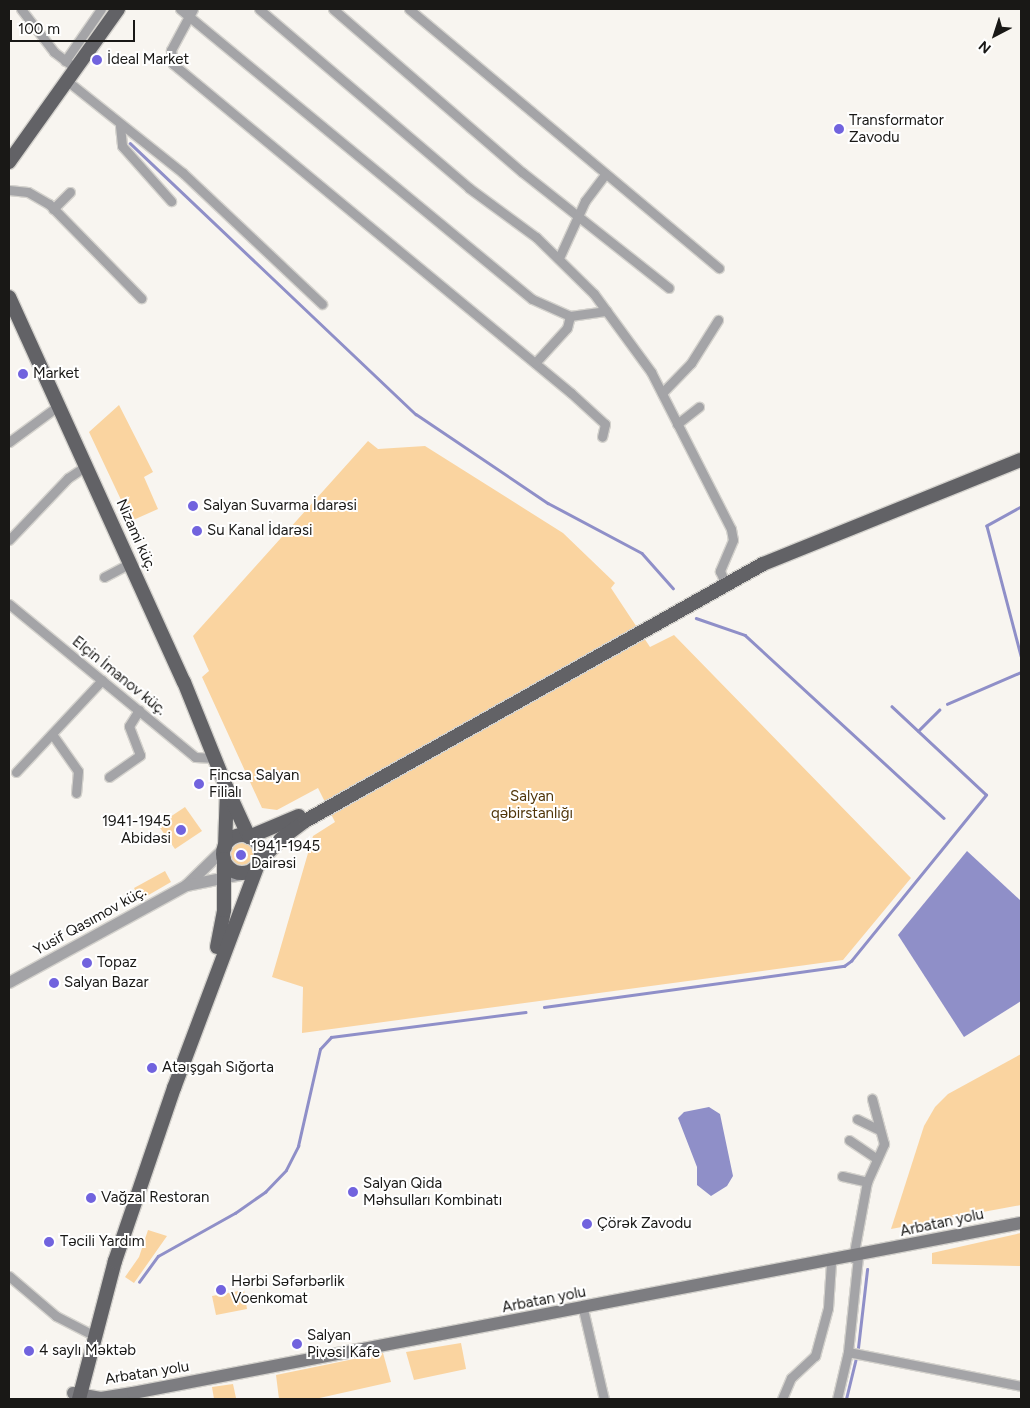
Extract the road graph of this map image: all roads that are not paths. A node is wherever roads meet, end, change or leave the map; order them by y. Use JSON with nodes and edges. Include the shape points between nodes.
{"nodes":[{"id":1,"x":21,"y":9,"type":"edge"},
{"id":2,"x":101,"y":9,"type":"edge"},
{"id":3,"x":118,"y":9,"type":"edge"},
{"id":4,"x":180,"y":9,"type":"edge"},
{"id":5,"x":259,"y":9,"type":"edge"},
{"id":6,"x":333,"y":9,"type":"edge"},
{"id":7,"x":408,"y":9,"type":"edge"},
{"id":8,"x":191,"y":13,"type":"edge"},
{"id":9,"x":70,"y":64,"type":"junction"},
{"id":10,"x":66,"y":80,"type":"junction"},
{"id":11,"x":120,"y":126,"type":"junction"},
{"id":12,"x":9,"y":162,"type":"edge"},
{"id":13,"x":605,"y":174,"type":"junction"},
{"id":14,"x":9,"y":190,"type":"edge"},
{"id":15,"x":70,"y":192,"type":"dead end"},
{"id":16,"x":171,"y":201,"type":"dead end"},
{"id":17,"x":53,"y":209,"type":"junction"},
{"id":18,"x":579,"y":217,"type":"junction"},
{"id":19,"x":559,"y":258,"type":"junction"},
{"id":20,"x":719,"y":268,"type":"dead end"},
{"id":21,"x":669,"y":288,"type":"dead end"},
{"id":22,"x":9,"y":297,"type":"edge"},
{"id":23,"x":141,"y":298,"type":"dead end"},
{"id":24,"x":322,"y":304,"type":"dead end"},
{"id":25,"x":607,"y":311,"type":"junction"},
{"id":26,"x":570,"y":316,"type":"junction"},
{"id":27,"x":718,"y":320,"type":"dead end"},
{"id":28,"x":535,"y":363,"type":"junction"},
{"id":29,"x":662,"y":394,"type":"junction"},
{"id":30,"x":58,"y":406,"type":"junction"},
{"id":31,"x":699,"y":407,"type":"dead end"},
{"id":32,"x":677,"y":424,"type":"junction"},
{"id":33,"x":602,"y":437,"type":"dead end"},
{"id":34,"x":9,"y":442,"type":"edge"},
{"id":35,"x":1021,"y":450,"type":"edge"},
{"id":36,"x":1021,"y":460,"type":"edge"},
{"id":37,"x":86,"y":466,"type":"junction"},
{"id":38,"x":9,"y":540,"type":"edge"},
{"id":39,"x":130,"y":563,"type":"junction"},
{"id":40,"x":104,"y":577,"type":"dead end"},
{"id":41,"x":724,"y":581,"type":"junction"},
{"id":42,"x":9,"y":604,"type":"edge"},
{"id":43,"x":102,"y":680,"type":"junction"},
{"id":44,"x":139,"y":710,"type":"junction"},
{"id":45,"x":52,"y":734,"type":"junction"},
{"id":46,"x":215,"y":758,"type":"junction"},
{"id":47,"x":16,"y":772,"type":"dead end"},
{"id":48,"x":109,"y":777,"type":"dead end"},
{"id":49,"x":228,"y":789,"type":"junction"},
{"id":50,"x":76,"y":792,"type":"dead end"},
{"id":51,"x":249,"y":837,"type":"junction"},
{"id":52,"x":224,"y":853,"type":"junction"},
{"id":53,"x":259,"y":862,"type":"junction"},
{"id":54,"x":246,"y":873,"type":"junction"},
{"id":55,"x":224,"y":878,"type":"junction"},
{"id":56,"x":186,"y":885,"type":"junction"},
{"id":57,"x":9,"y":982,"type":"edge"},
{"id":58,"x":872,"y":1099,"type":"dead end"},
{"id":59,"x":857,"y":1119,"type":"dead end"},
{"id":60,"x":880,"y":1130,"type":"junction"},
{"id":61,"x":849,"y":1140,"type":"dead end"},
{"id":62,"x":876,"y":1158,"type":"junction"},
{"id":63,"x":842,"y":1176,"type":"dead end"},
{"id":64,"x":867,"y":1182,"type":"junction"},
{"id":65,"x":1021,"y":1223,"type":"edge"},
{"id":66,"x":856,"y":1257,"type":"junction"},
{"id":67,"x":831,"y":1263,"type":"junction"},
{"id":68,"x":9,"y":1276,"type":"edge"},
{"id":69,"x":583,"y":1309,"type":"junction"},
{"id":70,"x":87,"y":1332,"type":"junction"},
{"id":71,"x":848,"y":1352,"type":"junction"},
{"id":72,"x":1021,"y":1386,"type":"edge"},
{"id":73,"x":76,"y":1397,"type":"edge"},
{"id":74,"x":604,"y":1399,"type":"edge"},
{"id":75,"x":782,"y":1399,"type":"edge"},
{"id":76,"x":837,"y":1399,"type":"edge"}],
"edges":[{"from":1,"to":9,"type":"street","via":[[42,40]]},
{"from":2,"to":9,"type":"street"},
{"from":3,"to":9,"type":"main road"},
{"from":4,"to":8,"type":"street"},
{"from":5,"to":19,"type":"street","via":[[469,188]]},
{"from":6,"to":18,"type":"street"},
{"from":7,"to":13,"type":"street"},
{"from":8,"to":26,"type":"street","via":[[532,299]]},
{"from":8,"to":28,"type":"street","via":[[171,50],[173,64]]},
{"from":9,"to":10,"type":"main road"},
{"from":10,"to":11,"type":"street"},
{"from":10,"to":12,"type":"main road"},
{"from":11,"to":16,"type":"street","via":[[122,146]]},
{"from":11,"to":24,"type":"street","via":[[183,173]]},
{"from":13,"to":18,"type":"street"},
{"from":13,"to":20,"type":"street"},
{"from":14,"to":17,"type":"street","via":[[33,194]]},
{"from":15,"to":17,"type":"street"},
{"from":17,"to":23,"type":"street"},
{"from":18,"to":19,"type":"street"},
{"from":18,"to":21,"type":"street"},
{"from":19,"to":25,"type":"street"},
{"from":22,"to":30,"type":"main road","name":"Nizami küç."},
{"from":25,"to":26,"type":"street"},
{"from":25,"to":29,"type":"street"},
{"from":26,"to":28,"type":"street","via":[[567,328]]},
{"from":27,"to":29,"type":"street","via":[[691,363]]},
{"from":28,"to":33,"type":"street","via":[[604,424]]},
{"from":29,"to":32,"type":"street"},
{"from":30,"to":34,"type":"street"},
{"from":30,"to":37,"type":"main road","name":"Nizami küç."},
{"from":31,"to":32,"type":"street"},
{"from":32,"to":41,"type":"street","via":[[733,537],[722,558]]},
{"from":35,"to":41,"type":"main road","via":[[782,546]]},
{"from":36,"to":41,"type":"main road","via":[[793,550]]},
{"from":37,"to":38,"type":"street","via":[[68,478]]},
{"from":37,"to":39,"type":"main road","name":"Nizami küç."},
{"from":39,"to":40,"type":"street"},
{"from":39,"to":46,"type":"main road","name":"Nizami küç."},
{"from":41,"to":51,"type":"main road","via":[[300,816]]},
{"from":41,"to":53,"type":"main road","via":[[305,822]]},
{"from":42,"to":43,"type":"street","name":"Elçin İmanov küç."},
{"from":43,"to":44,"type":"street","name":"Elçin İmanov küç."},
{"from":43,"to":45,"type":"street"},
{"from":44,"to":46,"type":"street","name":"Elçin İmanov küç.","via":[[199,760]]},
{"from":44,"to":48,"type":"street","via":[[129,726],[140,755]]},
{"from":45,"to":47,"type":"street"},
{"from":45,"to":50,"type":"street","via":[[78,771]]},
{"from":46,"to":49,"type":"main road","name":"Nizami küç."},
{"from":49,"to":51,"type":"main road","name":"Nizami küç."},
{"from":49,"to":52,"type":"main road"},
{"from":51,"to":52,"type":"main road","via":[[232,838]]},
{"from":51,"to":53,"type":"main road","via":[[260,850]]},
{"from":52,"to":54,"type":"main road","via":[[230,868]]},
{"from":52,"to":55,"type":"main road"},
{"from":52,"to":56,"type":"street"},
{"from":53,"to":54,"type":"main road"},
{"from":53,"to":73,"type":"main road","via":[[126,1225]]},
{"from":54,"to":55,"type":"street"},
{"from":55,"to":56,"type":"street"},
{"from":55,"to":70,"type":"main road","via":[[218,944],[115,1239]]},
{"from":56,"to":57,"type":"street","name":"Yusif Qasımov küç."},
{"from":58,"to":60,"type":"street"},
{"from":59,"to":60,"type":"street"},
{"from":60,"to":62,"type":"street","via":[[884,1144]]},
{"from":61,"to":62,"type":"street"},
{"from":62,"to":64,"type":"street"},
{"from":63,"to":64,"type":"street"},
{"from":64,"to":66,"type":"street"},
{"from":65,"to":66,"type":"main road","name":"Arbatan yolu"},
{"from":66,"to":67,"type":"main road","name":"Arbatan yolu"},
{"from":66,"to":71,"type":"street"},
{"from":67,"to":69,"type":"main road","name":"Arbatan yolu"},
{"from":67,"to":75,"type":"street","via":[[828,1308],[815,1356],[791,1378]]},
{"from":68,"to":70,"type":"street","via":[[56,1316]]},
{"from":69,"to":73,"type":"main road","name":"Arbatan yolu","via":[[134,1393]]},
{"from":69,"to":74,"type":"street"},
{"from":70,"to":73,"type":"main road"},
{"from":71,"to":72,"type":"street"},
{"from":71,"to":76,"type":"street"}]}
